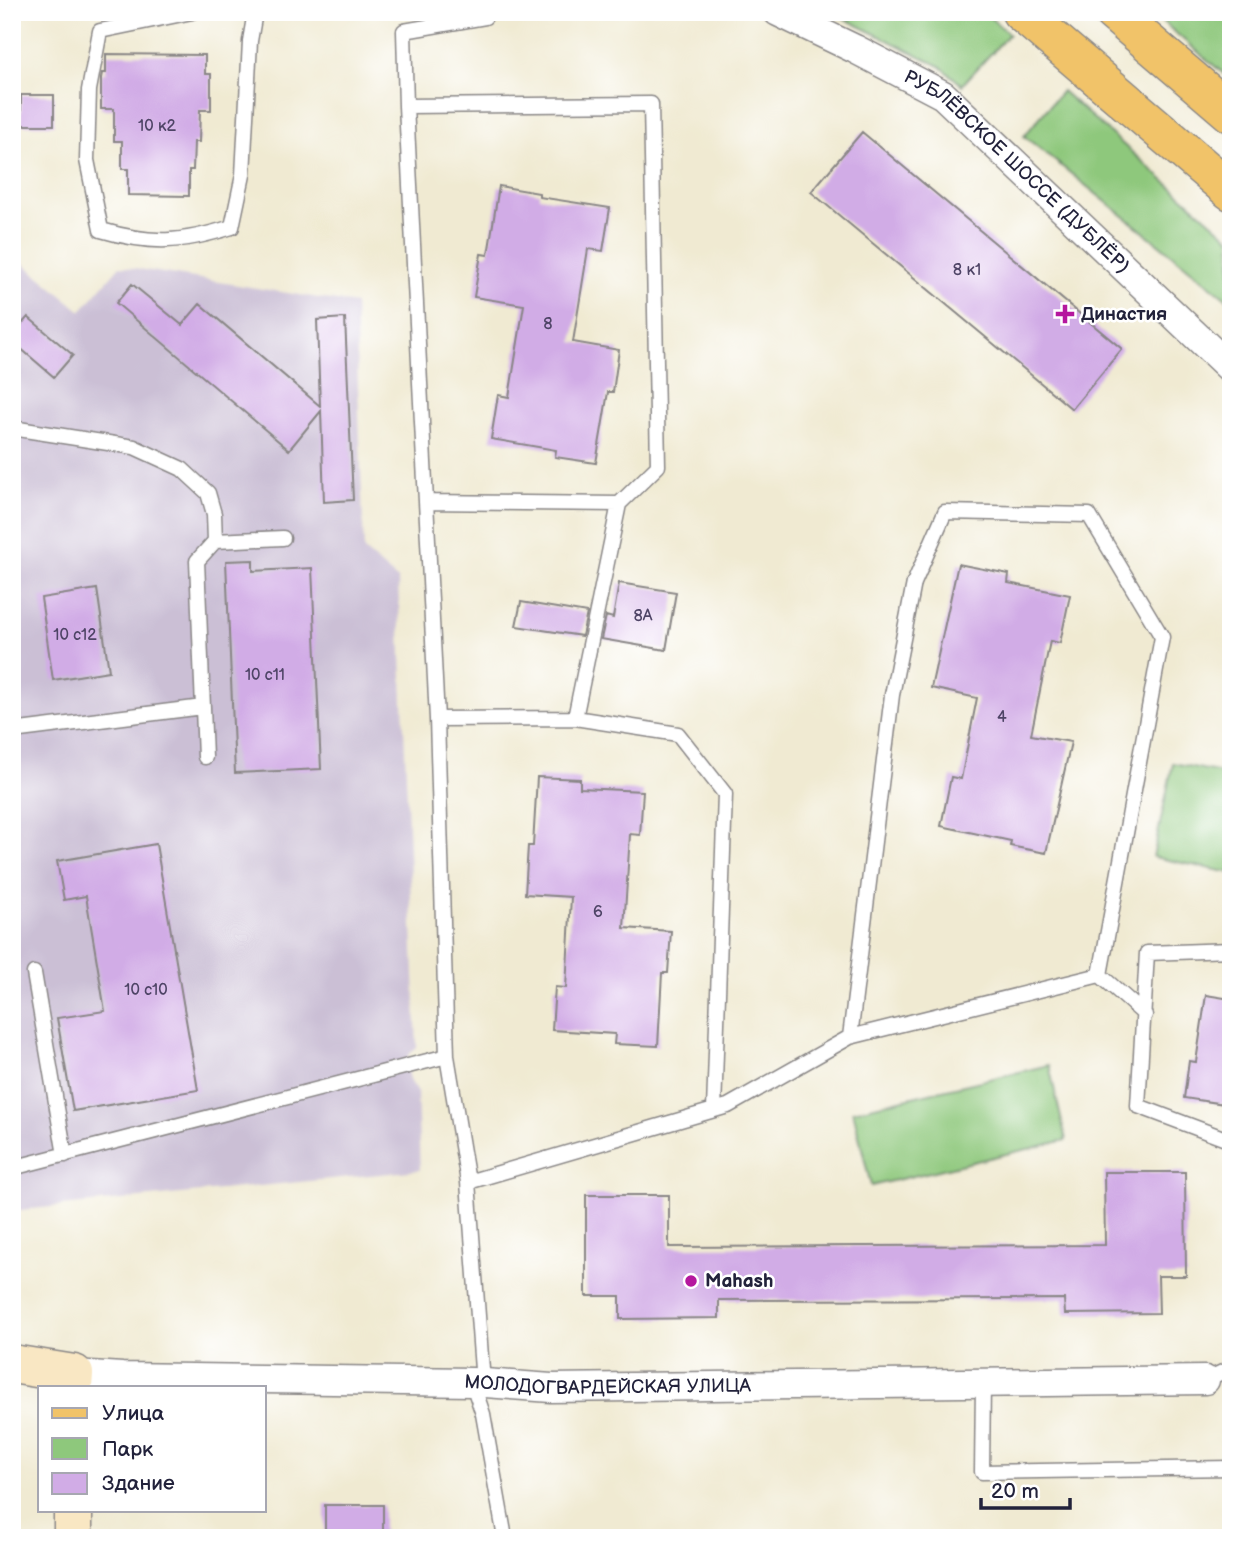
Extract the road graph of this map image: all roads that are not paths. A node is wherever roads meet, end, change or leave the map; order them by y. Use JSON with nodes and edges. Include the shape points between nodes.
{"nodes":[{"id":1,"x":192,"y":12,"type":"edge"},
{"id":2,"x":255,"y":12,"type":"edge"},
{"id":3,"x":778,"y":12,"type":"edge"},
{"id":4,"x":1021,"y":12,"type":"edge"},
{"id":5,"x":1113,"y":12,"type":"edge"},
{"id":6,"x":485,"y":17,"type":"dead end"},
{"id":7,"x":406,"y":106,"type":"junction"},
{"id":8,"x":1231,"y":113,"type":"edge"},
{"id":9,"x":1231,"y":191,"type":"edge"},
{"id":10,"x":1231,"y":369,"type":"edge"},
{"id":11,"x":12,"y":428,"type":"edge"},
{"id":12,"x":426,"y":502,"type":"junction"},
{"id":13,"x":619,"y":504,"type":"junction"},
{"id":14,"x":284,"y":538,"type":"dead end"},
{"id":15,"x":215,"y":541,"type":"junction"},
{"id":16,"x":203,"y":707,"type":"junction"},
{"id":17,"x":575,"y":718,"type":"junction"},
{"id":18,"x":437,"y":719,"type":"junction"},
{"id":19,"x":12,"y":731,"type":"edge"},
{"id":20,"x":205,"y":757,"type":"dead end"},
{"id":21,"x":1231,"y":950,"type":"edge"},
{"id":22,"x":34,"y":973,"type":"dead end"},
{"id":23,"x":1100,"y":975,"type":"junction"},
{"id":24,"x":1145,"y":1016,"type":"junction"},
{"id":25,"x":850,"y":1037,"type":"junction"},
{"id":26,"x":447,"y":1056,"type":"junction"},
{"id":27,"x":714,"y":1110,"type":"junction"},
{"id":28,"x":1231,"y":1141,"type":"edge"},
{"id":29,"x":65,"y":1155,"type":"junction"},
{"id":30,"x":12,"y":1168,"type":"edge"},
{"id":31,"x":468,"y":1182,"type":"junction"},
{"id":32,"x":12,"y":1364,"type":"edge"},
{"id":33,"x":1231,"y":1368,"type":"edge"},
{"id":34,"x":73,"y":1380,"type":"edge"},
{"id":35,"x":1205,"y":1380,"type":"joint"},
{"id":36,"x":478,"y":1383,"type":"junction"},
{"id":37,"x":983,"y":1383,"type":"junction"},
{"id":38,"x":1231,"y":1468,"type":"edge"},
{"id":39,"x":73,"y":1512,"type":"edge"},
{"id":40,"x":73,"y":1538,"type":"edge"},
{"id":41,"x":505,"y":1538,"type":"edge"}],
"edges":[{"from":1,"to":2,"type":"lane","via":[[100,31],[89,90],[87,160],[101,230],[166,241],[232,227],[243,175]]},
{"from":3,"to":10,"type":"street","name":"РУБЛЁВСКОЕ ШОССЕ (ДУБЛЁР)","via":[[943,95]]},
{"from":4,"to":9,"type":"main road"},
{"from":5,"to":8,"type":"main road"},
{"from":6,"to":7,"type":"lane","via":[[404,31]]},
{"from":7,"to":12,"type":"lane"},
{"from":7,"to":13,"type":"lane","via":[[651,104],[658,466]]},
{"from":11,"to":15,"type":"lane","via":[[134,447],[182,469],[208,493]]},
{"from":12,"to":13,"type":"lane"},
{"from":12,"to":18,"type":"lane"},
{"from":13,"to":17,"type":"lane"},
{"from":14,"to":15,"type":"lane"},
{"from":15,"to":16,"type":"lane","via":[[197,561]]},
{"from":16,"to":19,"type":"lane"},
{"from":16,"to":20,"type":"lane"},
{"from":17,"to":18,"type":"lane"},
{"from":17,"to":27,"type":"lane","via":[[678,734],[725,794]]},
{"from":18,"to":26,"type":"lane"},
{"from":21,"to":24,"type":"lane","via":[[1147,953]]},
{"from":22,"to":29,"type":"lane"},
{"from":23,"to":24,"type":"lane"},
{"from":23,"to":25,"type":"lane"},
{"from":23,"to":25,"type":"lane","via":[[1161,637],[1088,515],[945,512],[914,583],[892,695]]},
{"from":24,"to":28,"type":"lane","via":[[1139,1106]]},
{"from":25,"to":27,"type":"lane"},
{"from":26,"to":29,"type":"lane"},
{"from":26,"to":31,"type":"lane"},
{"from":27,"to":31,"type":"lane"},
{"from":29,"to":30,"type":"lane"},
{"from":31,"to":36,"type":"lane"},
{"from":32,"to":34,"type":"street","name":"МОЛОДОГВАРДЕЙСКАЯ УЛИЦА"},
{"from":33,"to":35,"type":"lane"},
{"from":34,"to":36,"type":"street","name":"МОЛОДОГВАРДЕЙСКАЯ УЛИЦА"},
{"from":35,"to":37,"type":"street","name":"МОЛОДОГВАРДЕЙСКАЯ УЛИЦА"},
{"from":36,"to":37,"type":"street","name":"МОЛОДОГВАРДЕЙСКАЯ УЛИЦА","via":[[551,1388]]},
{"from":36,"to":41,"type":"lane"},
{"from":37,"to":38,"type":"lane","via":[[982,1472]]},
{"from":39,"to":40,"type":"street"}]}
